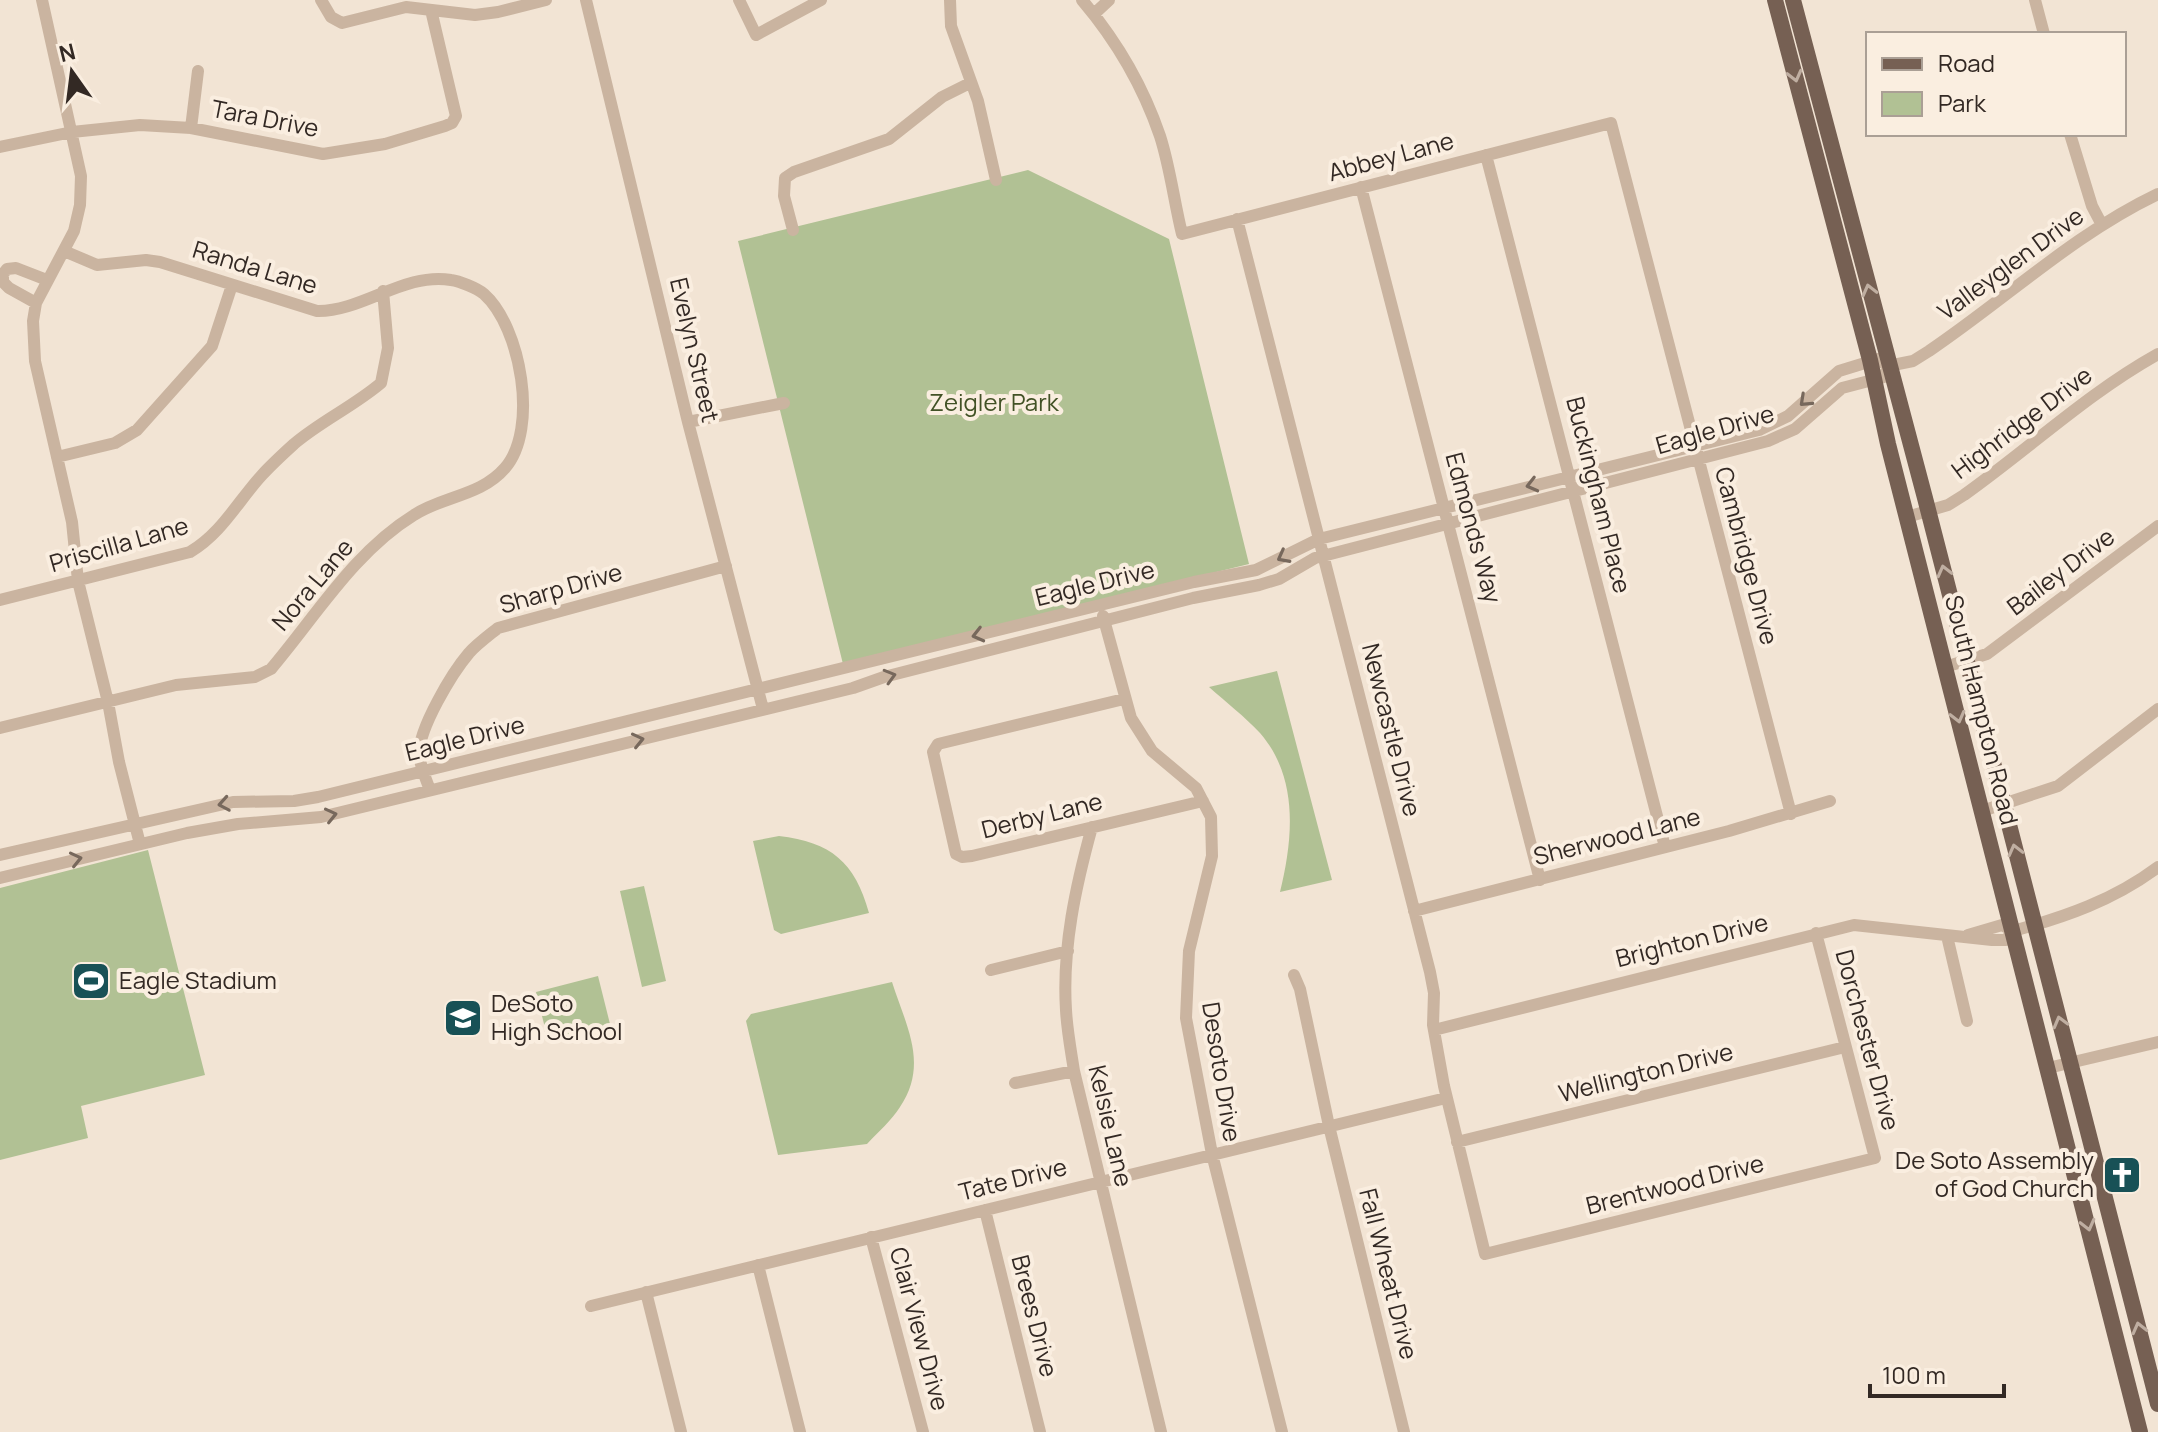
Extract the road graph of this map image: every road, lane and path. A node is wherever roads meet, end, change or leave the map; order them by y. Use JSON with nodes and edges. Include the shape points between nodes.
{"nodes":[{"id":1,"x":42,"y":0,"type":"edge"},
{"id":2,"x":321,"y":0,"type":"edge"},
{"id":3,"x":546,"y":0,"type":"edge"},
{"id":4,"x":586,"y":0,"type":"edge"},
{"id":5,"x":739,"y":0,"type":"edge"},
{"id":6,"x":821,"y":0,"type":"edge"},
{"id":7,"x":950,"y":0,"type":"edge"},
{"id":8,"x":1082,"y":0,"type":"edge"},
{"id":9,"x":1109,"y":0,"type":"edge"},
{"id":10,"x":1775,"y":0,"type":"edge"},
{"id":11,"x":1793,"y":0,"type":"edge"},
{"id":12,"x":2035,"y":0,"type":"edge"},
{"id":13,"x":431,"y":10,"type":"junction"},
{"id":14,"x":1094,"y":14,"type":"junction"},
{"id":15,"x":2043,"y":32,"type":"edge"},
{"id":16,"x":198,"y":71,"type":"dead end"},
{"id":17,"x":970,"y":83,"type":"junction"},
{"id":18,"x":1611,"y":123,"type":"joint"},
{"id":19,"x":191,"y":128,"type":"junction"},
{"id":20,"x":72,"y":132,"type":"junction"},
{"id":21,"x":2071,"y":136,"type":"edge"},
{"id":22,"x":0,"y":147,"type":"edge"},
{"id":23,"x":1486,"y":155,"type":"junction"},
{"id":24,"x":996,"y":180,"type":"dead end"},
{"id":25,"x":1840,"y":180,"type":"junction"},
{"id":26,"x":1823,"y":185,"type":"junction"},
{"id":27,"x":1361,"y":187,"type":"junction"},
{"id":28,"x":2158,"y":194,"type":"edge"},
{"id":29,"x":1237,"y":219,"type":"junction"},
{"id":30,"x":2102,"y":225,"type":"junction"},
{"id":31,"x":793,"y":230,"type":"dead end"},
{"id":32,"x":64,"y":251,"type":"junction"},
{"id":33,"x":47,"y":280,"type":"junction"},
{"id":34,"x":232,"y":285,"type":"junction"},
{"id":35,"x":383,"y":291,"type":"junction"},
{"id":36,"x":36,"y":303,"type":"junction"},
{"id":37,"x":506,"y":328,"type":"joint"},
{"id":38,"x":2158,"y":354,"type":"edge"},
{"id":39,"x":1870,"y":360,"type":"junction"},
{"id":40,"x":1888,"y":366,"type":"junction"},
{"id":41,"x":1874,"y":379,"type":"junction"},
{"id":42,"x":784,"y":403,"type":"dead end"},
{"id":43,"x":688,"y":422,"type":"junction"},
{"id":44,"x":1694,"y":444,"type":"junction"},
{"id":45,"x":57,"y":457,"type":"junction"},
{"id":46,"x":1697,"y":459,"type":"junction"},
{"id":47,"x":1570,"y":475,"type":"junction"},
{"id":48,"x":1574,"y":491,"type":"junction"},
{"id":49,"x":1444,"y":507,"type":"junction"},
{"id":50,"x":1928,"y":511,"type":"junction"},
{"id":51,"x":1907,"y":517,"type":"junction"},
{"id":52,"x":1450,"y":523,"type":"junction"},
{"id":53,"x":2158,"y":526,"type":"edge"},
{"id":54,"x":1319,"y":539,"type":"junction"},
{"id":55,"x":1323,"y":556,"type":"junction"},
{"id":56,"x":726,"y":566,"type":"junction"},
{"id":57,"x":1256,"y":570,"type":"junction"},
{"id":58,"x":78,"y":581,"type":"junction"},
{"id":59,"x":1259,"y":585,"type":"junction"},
{"id":60,"x":0,"y":600,"type":"edge"},
{"id":61,"x":1100,"y":605,"type":"junction"},
{"id":62,"x":1062,"y":614,"type":"junction"},
{"id":63,"x":1104,"y":621,"type":"junction"},
{"id":64,"x":980,"y":653,"type":"junction"},
{"id":65,"x":1966,"y":660,"type":"junction"},
{"id":66,"x":855,"y":666,"type":"junction"},
{"id":67,"x":1945,"y":667,"type":"junction"},
{"id":68,"x":860,"y":686,"type":"junction"},
{"id":69,"x":758,"y":690,"type":"junction"},
{"id":70,"x":1124,"y":699,"type":"junction"},
{"id":71,"x":108,"y":702,"type":"junction"},
{"id":72,"x":763,"y":709,"type":"junction"},
{"id":73,"x":2158,"y":709,"type":"edge"},
{"id":74,"x":0,"y":728,"type":"edge"},
{"id":75,"x":599,"y":729,"type":"junction"},
{"id":76,"x":604,"y":747,"type":"junction"},
{"id":77,"x":424,"y":772,"type":"junction"},
{"id":78,"x":430,"y":790,"type":"junction"},
{"id":79,"x":1203,"y":801,"type":"junction"},
{"id":80,"x":1830,"y":801,"type":"dead end"},
{"id":81,"x":2004,"y":806,"type":"junction"},
{"id":82,"x":1982,"y":811,"type":"junction"},
{"id":83,"x":1791,"y":814,"type":"junction"},
{"id":84,"x":135,"y":823,"type":"junction"},
{"id":85,"x":1092,"y":827,"type":"junction"},
{"id":86,"x":140,"y":844,"type":"junction"},
{"id":87,"x":1665,"y":847,"type":"junction"},
{"id":88,"x":0,"y":855,"type":"edge"},
{"id":89,"x":2158,"y":867,"type":"edge"},
{"id":90,"x":0,"y":878,"type":"edge"},
{"id":91,"x":1540,"y":880,"type":"junction"},
{"id":92,"x":1414,"y":911,"type":"junction"},
{"id":93,"x":2035,"y":925,"type":"junction"},
{"id":94,"x":2013,"y":931,"type":"junction"},
{"id":95,"x":1816,"y":933,"type":"junction"},
{"id":96,"x":1947,"y":936,"type":"junction"},
{"id":97,"x":1068,"y":951,"type":"junction"},
{"id":98,"x":991,"y":970,"type":"dead end"},
{"id":99,"x":1294,"y":975,"type":"dead end"},
{"id":100,"x":1967,"y":1021,"type":"dead end"},
{"id":101,"x":1434,"y":1030,"type":"junction"},
{"id":102,"x":2158,"y":1042,"type":"edge"},
{"id":103,"x":1845,"y":1047,"type":"junction"},
{"id":104,"x":2070,"y":1063,"type":"junction"},
{"id":105,"x":2048,"y":1068,"type":"junction"},
{"id":106,"x":1074,"y":1071,"type":"junction"},
{"id":107,"x":1015,"y":1083,"type":"dead end"},
{"id":108,"x":1446,"y":1098,"type":"junction"},
{"id":109,"x":1329,"y":1126,"type":"junction"},
{"id":110,"x":1457,"y":1142,"type":"junction"},
{"id":111,"x":1212,"y":1154,"type":"junction"},
{"id":112,"x":1875,"y":1158,"type":"joint"},
{"id":113,"x":1099,"y":1182,"type":"junction"},
{"id":114,"x":985,"y":1210,"type":"junction"},
{"id":115,"x":871,"y":1237,"type":"junction"},
{"id":116,"x":1485,"y":1254,"type":"joint"},
{"id":117,"x":758,"y":1265,"type":"junction"},
{"id":118,"x":646,"y":1292,"type":"junction"},
{"id":119,"x":591,"y":1306,"type":"dead end"},
{"id":120,"x":2158,"y":1404,"type":"edge"},
{"id":121,"x":681,"y":1432,"type":"edge"},
{"id":122,"x":800,"y":1432,"type":"edge"},
{"id":123,"x":923,"y":1432,"type":"edge"},
{"id":124,"x":1040,"y":1432,"type":"edge"},
{"id":125,"x":1161,"y":1432,"type":"edge"},
{"id":126,"x":1282,"y":1432,"type":"edge"},
{"id":127,"x":1404,"y":1432,"type":"edge"},
{"id":128,"x":2140,"y":1432,"type":"edge"}],
"edges":[{"from":1,"to":20,"type":"street"},
{"from":2,"to":13,"type":"street","via":[[331,17],[342,23],[406,7]]},
{"from":3,"to":13,"type":"street","via":[[475,15]]},
{"from":4,"to":43,"type":"street","name":"Evelyn Street"},
{"from":5,"to":6,"type":"street","via":[[756,35]]},
{"from":7,"to":17,"type":"street","via":[[951,26]]},
{"from":8,"to":14,"type":"street"},
{"from":9,"to":14,"type":"street"},
{"from":10,"to":26,"type":"main road","name":"South Hampton Road","one_way":true},
{"from":11,"to":25,"type":"main road","name":"South Hampton Road"},
{"from":12,"to":15,"type":"street"},
{"from":13,"to":19,"type":"street","name":"Tara Drive","via":[[456,116],[445,126],[385,144],[323,154]]},
{"from":14,"to":29,"type":"street","name":"Abbey Lane","via":[[1125,59],[1151,114],[1182,234]]},
{"from":16,"to":19,"type":"street"},
{"from":17,"to":24,"type":"street"},
{"from":17,"to":31,"type":"street","via":[[942,97],[889,139],[785,178]]},
{"from":18,"to":23,"type":"street","name":"Abbey Lane"},
{"from":18,"to":44,"type":"street","name":"Cambridge Drive"},
{"from":19,"to":20,"type":"street","name":"Tara Drive","via":[[140,125]]},
{"from":20,"to":22,"type":"street","name":"Tara Drive"},
{"from":20,"to":32,"type":"street","via":[[81,176],[80,205]]},
{"from":21,"to":30,"type":"street"},
{"from":23,"to":27,"type":"street","name":"Abbey Lane"},
{"from":23,"to":47,"type":"street","name":"Buckingham Place"},
{"from":25,"to":26,"type":"main road"},
{"from":40,"to":25,"type":"main road","name":"South Hampton Road","one_way":true},
{"from":26,"to":39,"type":"main road","name":"South Hampton Road"},
{"from":27,"to":29,"type":"street","name":"Abbey Lane"},
{"from":27,"to":49,"type":"street","name":"Edmonds Way"},
{"from":28,"to":30,"type":"street","name":"Valleyglen Drive"},
{"from":29,"to":54,"type":"street","name":"Newcastle Drive"},
{"from":30,"to":40,"type":"street","name":"Valleyglen Drive","via":[[1929,351]]},
{"from":32,"to":33,"type":"street"},
{"from":32,"to":34,"type":"street","name":"Randa Lane","via":[[97,265],[160,262]]},
{"from":33,"to":36,"type":"street"},
{"from":33,"to":36,"type":"street","via":[[16,268],[3,274],[9,288]]},
{"from":34,"to":35,"type":"street","name":"Randa Lane","via":[[317,311],[352,307]]},
{"from":34,"to":45,"type":"street","via":[[212,346],[137,430],[115,443]]},
{"from":35,"to":37,"type":"street","name":"Randa Lane","via":[[450,280],[482,292]]},
{"from":35,"to":58,"type":"street","name":"Priscilla Lane","via":[[388,348],[381,383],[296,442],[209,541],[190,552]]},
{"from":36,"to":45,"type":"street","via":[[35,361]]},
{"from":37,"to":71,"type":"street","name":"Nora Lane","via":[[521,381],[524,418],[519,444],[506,467],[476,490],[415,514],[365,553],[271,669],[255,677],[176,685]]},
{"from":38,"to":50,"type":"street","name":"Highridge Drive","via":[[2083,403],[1964,495]]},
{"from":39,"to":40,"type":"street"},
{"from":39,"to":41,"type":"main road","name":"South Hampton Road"},
{"from":39,"to":44,"type":"street","name":"Eagle Drive","one_way":true,"via":[[1839,371],[1775,423]]},
{"from":40,"to":41,"type":"street","name":"Eagle Drive","via":[[1884,377]]},
{"from":40,"to":50,"type":"main road","name":"South Hampton Road"},
{"from":41,"to":46,"type":"street","name":"Eagle Drive","via":[[1842,388],[1783,435]]},
{"from":41,"to":51,"type":"main road","name":"South Hampton Road"},
{"from":42,"to":43,"type":"street"},
{"from":43,"to":56,"type":"street","name":"Evelyn Street"},
{"from":44,"to":46,"type":"street","name":"Cambridge Drive"},
{"from":44,"to":47,"type":"street","name":"Eagle Drive"},
{"from":45,"to":58,"type":"street"},
{"from":46,"to":48,"type":"street","name":"Eagle Drive"},
{"from":46,"to":83,"type":"street","name":"Cambridge Drive"},
{"from":47,"to":48,"type":"street","name":"Buckingham Place"},
{"from":47,"to":49,"type":"street","name":"Eagle Drive","one_way":true},
{"from":48,"to":52,"type":"street","name":"Eagle Drive"},
{"from":48,"to":87,"type":"street","name":"Buckingham Place"},
{"from":49,"to":52,"type":"street","name":"Edmonds Way"},
{"from":49,"to":54,"type":"street","name":"Eagle Drive"},
{"from":50,"to":51,"type":"street","name":"Highridge Drive"},
{"from":65,"to":50,"type":"main road","name":"South Hampton Road","one_way":true},
{"from":51,"to":67,"type":"main road","name":"South Hampton Road"},
{"from":52,"to":55,"type":"street","name":"Eagle Drive"},
{"from":52,"to":91,"type":"street","name":"Edmonds Way"},
{"from":53,"to":65,"type":"street","name":"Bailey Drive","via":[[1987,654]]},
{"from":54,"to":55,"type":"street","name":"Newcastle Drive"},
{"from":54,"to":57,"type":"street","name":"Eagle Drive","one_way":true},
{"from":55,"to":59,"type":"street","name":"Eagle Drive"},
{"from":55,"to":92,"type":"street","name":"Newcastle Drive"},
{"from":56,"to":69,"type":"street","name":"Evelyn Street"},
{"from":56,"to":77,"type":"street","name":"Sharp Drive","via":[[498,628],[470,652],[439,697],[419,753]]},
{"from":57,"to":59,"type":"street"},
{"from":57,"to":61,"type":"street","name":"Eagle Drive"},
{"from":58,"to":60,"type":"street","name":"Priscilla Lane"},
{"from":58,"to":71,"type":"street"},
{"from":59,"to":63,"type":"street","name":"Eagle Drive"},
{"from":61,"to":62,"type":"street","name":"Eagle Drive"},
{"from":61,"to":63,"type":"street","name":"Desoto Drive"},
{"from":62,"to":64,"type":"street","via":[[1062,624]]},
{"from":62,"to":66,"type":"street","name":"Eagle Drive","one_way":true},
{"from":63,"to":64,"type":"street","name":"Eagle Drive"},
{"from":63,"to":70,"type":"street","name":"Desoto Drive"},
{"from":68,"to":64,"type":"street","name":"Eagle Drive","one_way":true},
{"from":65,"to":67,"type":"street","name":"Bailey Drive"},
{"from":65,"to":81,"type":"main road","name":"South Hampton Road"},
{"from":66,"to":68,"type":"street"},
{"from":66,"to":69,"type":"street","name":"Eagle Drive"},
{"from":67,"to":82,"type":"main road","name":"South Hampton Road","one_way":true},
{"from":68,"to":72,"type":"street","name":"Eagle Drive"},
{"from":69,"to":72,"type":"street","name":"Evelyn Street"},
{"from":69,"to":75,"type":"street","name":"Eagle Drive"},
{"from":70,"to":79,"type":"street","name":"Desoto Drive","via":[[1152,751],[1186,778]]},
{"from":70,"to":85,"type":"street","name":"Derby Lane","via":[[949,740],[933,752],[952,841],[962,857]]},
{"from":71,"to":74,"type":"street","name":"Nora Lane"},
{"from":71,"to":84,"type":"street"},
{"from":76,"to":72,"type":"street","name":"Eagle Drive","one_way":true},
{"from":73,"to":81,"type":"street","via":[[2058,786]]},
{"from":75,"to":76,"type":"street"},
{"from":75,"to":77,"type":"street","name":"Eagle Drive"},
{"from":76,"to":78,"type":"street","name":"Eagle Drive"},
{"from":77,"to":78,"type":"street","name":"Sharp Drive"},
{"from":77,"to":84,"type":"street","name":"Eagle Drive","one_way":true,"via":[[318,797],[233,802]]},
{"from":86,"to":78,"type":"street","name":"Eagle Drive","one_way":true,"via":[[238,824],[321,817]]},
{"from":79,"to":85,"type":"street","name":"Derby Lane"},
{"from":79,"to":111,"type":"street","name":"Desoto Drive","via":[[1211,817],[1212,856],[1189,951],[1186,1018]]},
{"from":80,"to":83,"type":"street","name":"Sherwood Lane"},
{"from":81,"to":82,"type":"street"},
{"from":93,"to":81,"type":"main road","name":"South Hampton Road","one_way":true},
{"from":82,"to":94,"type":"main road","name":"South Hampton Road"},
{"from":83,"to":87,"type":"street","name":"Sherwood Lane"},
{"from":84,"to":86,"type":"street"},
{"from":84,"to":88,"type":"street","name":"Eagle Drive"},
{"from":85,"to":97,"type":"street","name":"Kelsie Lane","via":[[1075,888]]},
{"from":90,"to":86,"type":"street","name":"Eagle Drive","one_way":true},
{"from":87,"to":91,"type":"street","name":"Sherwood Lane"},
{"from":89,"to":93,"type":"street","via":[[2082,910]]},
{"from":91,"to":92,"type":"street","name":"Sherwood Lane"},
{"from":92,"to":101,"type":"street","name":"Newcastle Drive","via":[[1434,993]]},
{"from":93,"to":94,"type":"street"},
{"from":104,"to":93,"type":"main road","name":"South Hampton Road","one_way":true},
{"from":94,"to":96,"type":"street","name":"Brighton Drive","via":[[2006,940]]},
{"from":94,"to":105,"type":"main road","name":"South Hampton Road"},
{"from":95,"to":96,"type":"street","name":"Brighton Drive","via":[[1854,925]]},
{"from":95,"to":101,"type":"street","name":"Brighton Drive"},
{"from":95,"to":103,"type":"street","name":"Dorchester Drive"},
{"from":96,"to":100,"type":"street"},
{"from":97,"to":98,"type":"street"},
{"from":97,"to":106,"type":"street","name":"Kelsie Lane","via":[[1066,1010]]},
{"from":99,"to":109,"type":"street","name":"Fall Wheat Drive"},
{"from":101,"to":108,"type":"street","name":"Newcastle Drive"},
{"from":102,"to":104,"type":"street"},
{"from":103,"to":110,"type":"street","name":"Wellington Drive"},
{"from":103,"to":112,"type":"street","name":"Dorchester Drive"},
{"from":104,"to":105,"type":"street"},
{"from":120,"to":104,"type":"main road","name":"South Hampton Road","one_way":true},
{"from":105,"to":128,"type":"main road","name":"South Hampton Road","one_way":true},
{"from":106,"to":107,"type":"street"},
{"from":106,"to":113,"type":"street","name":"Kelsie Lane"},
{"from":108,"to":109,"type":"street","name":"Tate Drive"},
{"from":108,"to":110,"type":"street","name":"Newcastle Drive"},
{"from":109,"to":111,"type":"street","name":"Tate Drive"},
{"from":109,"to":127,"type":"street","name":"Fall Wheat Drive"},
{"from":110,"to":116,"type":"street","name":"Newcastle Drive"},
{"from":111,"to":113,"type":"street","name":"Tate Drive"},
{"from":111,"to":126,"type":"street","name":"Desoto Drive"},
{"from":112,"to":116,"type":"street","name":"Brentwood Drive"},
{"from":113,"to":114,"type":"street","name":"Tate Drive"},
{"from":113,"to":125,"type":"street","name":"Kelsie Lane"},
{"from":114,"to":115,"type":"street","name":"Tate Drive"},
{"from":114,"to":124,"type":"street","name":"Brees Drive"},
{"from":115,"to":117,"type":"street","name":"Tate Drive"},
{"from":115,"to":123,"type":"street","name":"Clair View Drive"},
{"from":117,"to":118,"type":"street","name":"Tate Drive"},
{"from":117,"to":122,"type":"street"},
{"from":118,"to":119,"type":"street","name":"Tate Drive"},
{"from":118,"to":121,"type":"street"}]}
